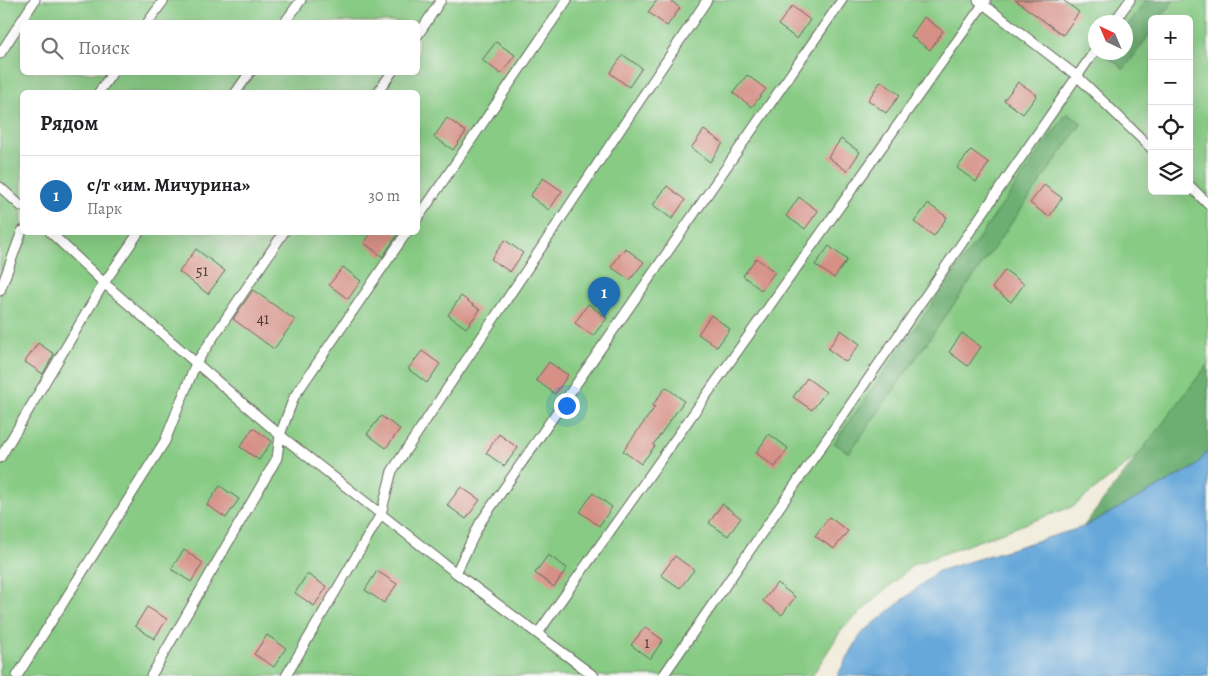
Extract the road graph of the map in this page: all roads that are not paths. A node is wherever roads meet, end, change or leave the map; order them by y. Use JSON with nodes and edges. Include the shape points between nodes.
{"nodes":[{"id":1,"x":35,"y":0,"type":"edge"},
{"id":2,"x":164,"y":0,"type":"edge"},
{"id":3,"x":301,"y":0,"type":"edge"},
{"id":4,"x":441,"y":0,"type":"edge"},
{"id":5,"x":567,"y":0,"type":"edge"},
{"id":6,"x":707,"y":0,"type":"edge"},
{"id":7,"x":842,"y":0,"type":"edge"},
{"id":8,"x":1130,"y":0,"type":"edge"},
{"id":9,"x":982,"y":1,"type":"edge"},
{"id":10,"x":1119,"y":15,"type":"edge"},
{"id":11,"x":22,"y":20,"type":"edge"},
{"id":12,"x":149,"y":20,"type":"edge"},
{"id":13,"x":286,"y":20,"type":"edge"},
{"id":14,"x":20,"y":23,"type":"edge"},
{"id":15,"x":420,"y":32,"type":"edge"},
{"id":16,"x":0,"y":54,"type":"edge"},
{"id":17,"x":1088,"y":60,"type":"edge"},
{"id":18,"x":111,"y":75,"type":"edge"},
{"id":19,"x":248,"y":75,"type":"edge"},
{"id":20,"x":390,"y":75,"type":"edge"},
{"id":21,"x":1077,"y":76,"type":"junction"},
{"id":22,"x":100,"y":90,"type":"edge"},
{"id":23,"x":237,"y":90,"type":"edge"},
{"id":24,"x":379,"y":90,"type":"edge"},
{"id":25,"x":1148,"y":145,"type":"edge"},
{"id":26,"x":0,"y":187,"type":"edge"},
{"id":27,"x":1193,"y":189,"type":"edge"},
{"id":28,"x":1208,"y":204,"type":"edge"},
{"id":29,"x":20,"y":205,"type":"edge"},
{"id":30,"x":420,"y":215,"type":"edge"},
{"id":31,"x":21,"y":235,"type":"edge"},
{"id":32,"x":53,"y":235,"type":"edge"},
{"id":33,"x":137,"y":235,"type":"edge"},
{"id":34,"x":282,"y":235,"type":"edge"},
{"id":35,"x":405,"y":235,"type":"edge"},
{"id":36,"x":104,"y":283,"type":"junction"},
{"id":37,"x":0,"y":291,"type":"edge"},
{"id":38,"x":196,"y":363,"type":"junction"},
{"id":39,"x":280,"y":435,"type":"junction"},
{"id":40,"x":0,"y":458,"type":"edge"},
{"id":41,"x":381,"y":514,"type":"junction"},
{"id":42,"x":456,"y":573,"type":"junction"},
{"id":43,"x":538,"y":633,"type":"junction"},
{"id":44,"x":17,"y":676,"type":"edge"},
{"id":45,"x":151,"y":676,"type":"edge"},
{"id":46,"x":286,"y":676,"type":"edge"},
{"id":47,"x":594,"y":676,"type":"edge"},
{"id":48,"x":662,"y":676,"type":"edge"}],
"edges":[{"from":1,"to":11,"type":"lane"},
{"from":2,"to":12,"type":"lane"},
{"from":3,"to":13,"type":"lane"},
{"from":4,"to":15,"type":"lane"},
{"from":5,"to":30,"type":"lane"},
{"from":6,"to":41,"type":"lane","via":[[392,471]]},
{"from":7,"to":42,"type":"lane","via":[[480,523]]},
{"from":8,"to":10,"type":"lane"},
{"from":9,"to":21,"type":"lane"},
{"from":9,"to":43,"type":"lane"},
{"from":14,"to":16,"type":"lane"},
{"from":17,"to":21,"type":"lane"},
{"from":18,"to":22,"type":"lane"},
{"from":19,"to":23,"type":"lane"},
{"from":20,"to":24,"type":"lane"},
{"from":21,"to":25,"type":"lane"},
{"from":21,"to":48,"type":"lane"},
{"from":26,"to":29,"type":"lane"},
{"from":27,"to":28,"type":"lane"},
{"from":31,"to":37,"type":"lane"},
{"from":32,"to":36,"type":"lane"},
{"from":33,"to":36,"type":"lane"},
{"from":34,"to":38,"type":"lane"},
{"from":35,"to":39,"type":"lane","via":[[294,397]]},
{"from":36,"to":38,"type":"lane"},
{"from":36,"to":40,"type":"lane"},
{"from":38,"to":39,"type":"lane"},
{"from":38,"to":44,"type":"lane","via":[[165,441]]},
{"from":39,"to":41,"type":"lane"},
{"from":39,"to":45,"type":"lane","via":[[277,458]]},
{"from":41,"to":42,"type":"lane"},
{"from":41,"to":46,"type":"lane"},
{"from":42,"to":43,"type":"lane"},
{"from":43,"to":47,"type":"lane"}]}
